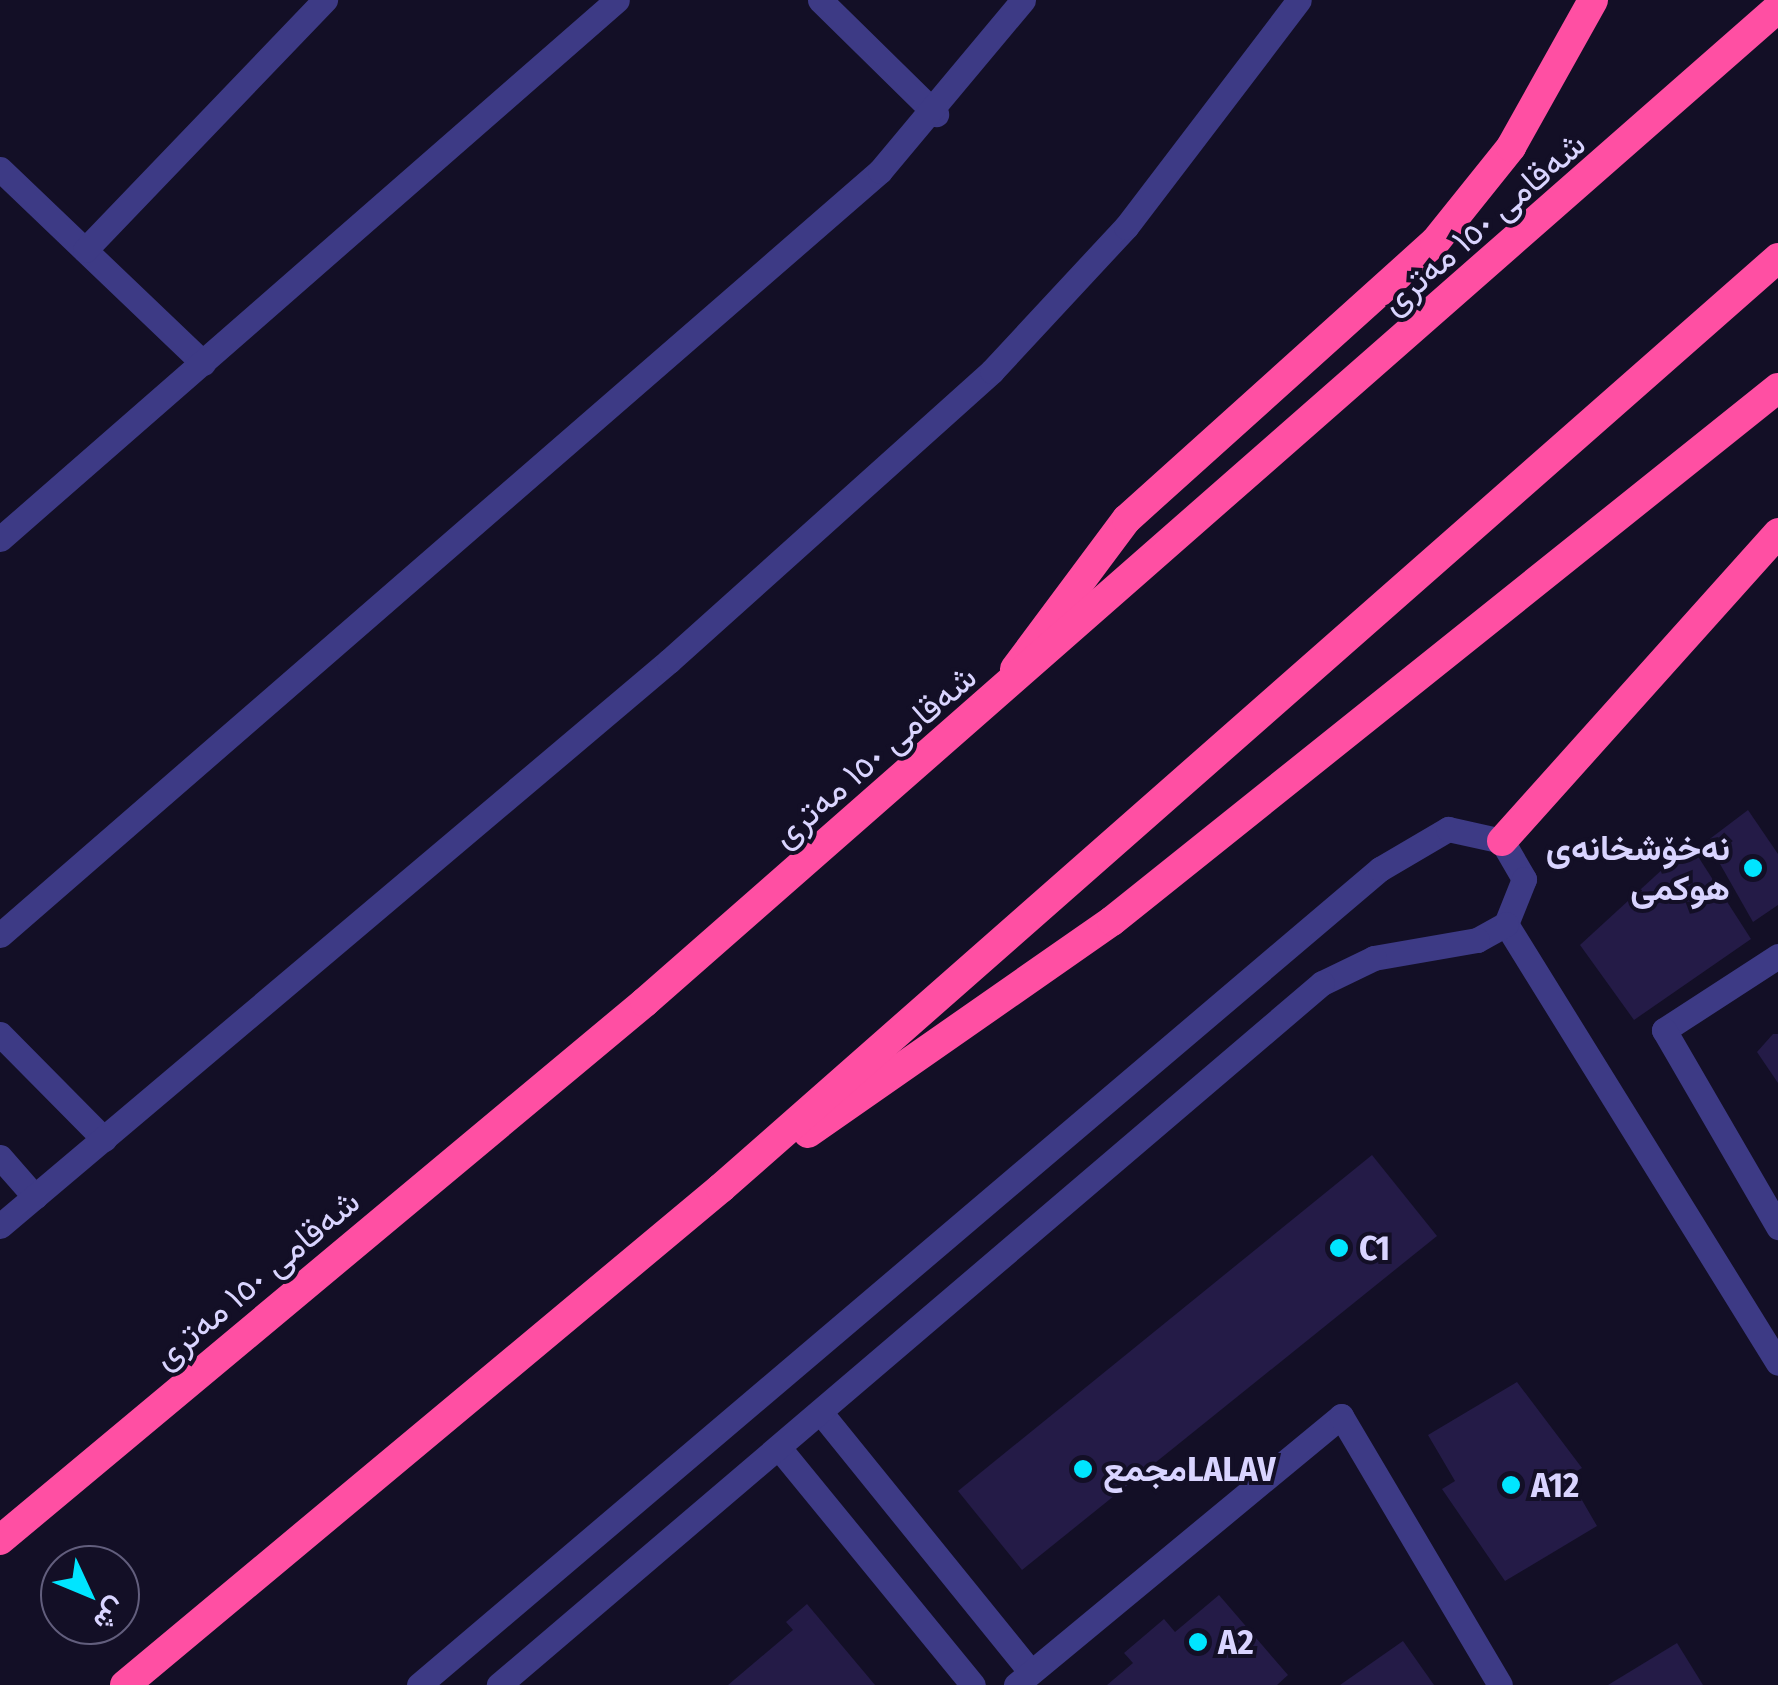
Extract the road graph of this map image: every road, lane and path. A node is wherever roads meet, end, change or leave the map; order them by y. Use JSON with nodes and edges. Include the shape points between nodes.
{"nodes":[{"id":1,"x":324,"y":0,"type":"edge"},
{"id":2,"x":617,"y":0,"type":"edge"},
{"id":3,"x":820,"y":0,"type":"edge"},
{"id":4,"x":1023,"y":0,"type":"edge"},
{"id":5,"x":1298,"y":0,"type":"edge"},
{"id":6,"x":1593,"y":0,"type":"edge"},
{"id":7,"x":1778,"y":8,"type":"edge"},
{"id":8,"x":936,"y":114,"type":"junction"},
{"id":9,"x":0,"y":169,"type":"edge"},
{"id":10,"x":85,"y":250,"type":"junction"},
{"id":11,"x":1778,"y":258,"type":"edge"},
{"id":12,"x":203,"y":363,"type":"junction"},
{"id":13,"x":1778,"y":388,"type":"edge"},
{"id":14,"x":1778,"y":532,"type":"edge"},
{"id":15,"x":0,"y":539,"type":"edge"},
{"id":16,"x":990,"y":705,"type":"junction"},
{"id":17,"x":1502,"y":841,"type":"junction"},
{"id":18,"x":1506,"y":924,"type":"junction"},
{"id":19,"x":0,"y":935,"type":"edge"},
{"id":20,"x":1778,"y":956,"type":"edge"},
{"id":21,"x":0,"y":1034,"type":"edge"},
{"id":22,"x":104,"y":1139,"type":"junction"},
{"id":23,"x":0,"y":1157,"type":"edge"},
{"id":24,"x":721,"y":1188,"type":"junction"},
{"id":25,"x":35,"y":1197,"type":"junction"},
{"id":26,"x":0,"y":1226,"type":"edge"},
{"id":27,"x":1778,"y":1227,"type":"edge"},
{"id":28,"x":1778,"y":1363,"type":"edge"},
{"id":29,"x":821,"y":1413,"type":"junction"},
{"id":30,"x":778,"y":1448,"type":"junction"},
{"id":31,"x":0,"y":1540,"type":"edge"},
{"id":32,"x":1023,"y":1679,"type":"edge"},
{"id":33,"x":126,"y":1685,"type":"edge"},
{"id":34,"x":419,"y":1685,"type":"edge"},
{"id":35,"x":499,"y":1685,"type":"edge"},
{"id":36,"x":973,"y":1685,"type":"edge"},
{"id":37,"x":1500,"y":1685,"type":"edge"}],
"edges":[{"from":1,"to":10,"type":"street"},
{"from":2,"to":12,"type":"street"},
{"from":3,"to":8,"type":"street"},
{"from":4,"to":8,"type":"street"},
{"from":5,"to":22,"type":"street","via":[[1149,199],[992,370],[683,649]]},
{"from":6,"to":16,"type":"highway","via":[[1511,147],[1435,242],[1127,520]]},
{"from":7,"to":16,"type":"highway","name":"شەقامی ١٥٠ مەتری"},
{"from":8,"to":19,"type":"street","via":[[812,233]]},
{"from":9,"to":10,"type":"street"},
{"from":10,"to":12,"type":"street"},
{"from":11,"to":24,"type":"highway"},
{"from":12,"to":15,"type":"street"},
{"from":13,"to":24,"type":"highway","via":[[1112,921]]},
{"from":14,"to":17,"type":"highway"},
{"from":16,"to":31,"type":"highway","name":"شەقامی ١٥٠ مەتری"},
{"from":17,"to":18,"type":"street","via":[[1524,879]]},
{"from":17,"to":34,"type":"street","via":[[1448,829],[1380,870]]},
{"from":18,"to":28,"type":"street"},
{"from":18,"to":29,"type":"street","via":[[1478,940],[1374,958],[1322,983]]},
{"from":20,"to":27,"type":"street","via":[[1664,1030]]},
{"from":21,"to":22,"type":"street"},
{"from":22,"to":25,"type":"street"},
{"from":23,"to":25,"type":"street"},
{"from":24,"to":33,"type":"highway"},
{"from":25,"to":26,"type":"street"},
{"from":29,"to":30,"type":"street"},
{"from":29,"to":32,"type":"street"},
{"from":30,"to":35,"type":"street"},
{"from":30,"to":36,"type":"street"},
{"from":32,"to":37,"type":"street","via":[[1341,1416]]}]}
